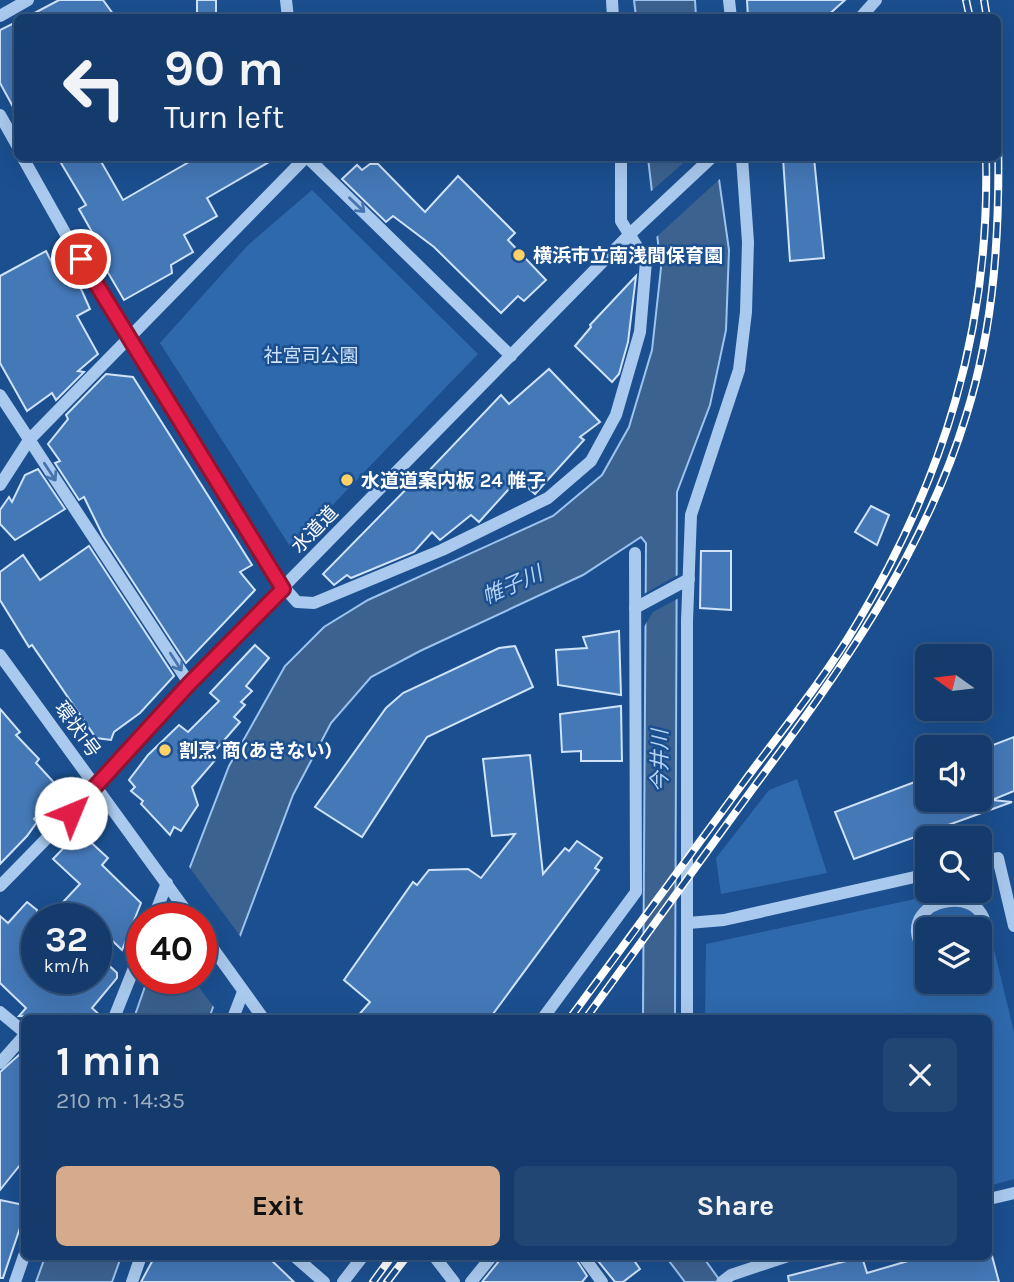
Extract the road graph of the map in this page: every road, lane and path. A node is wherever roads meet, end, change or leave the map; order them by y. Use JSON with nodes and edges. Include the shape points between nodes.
{"nodes":[{"id":1,"x":28,"y":0,"type":"edge"},
{"id":2,"x":876,"y":0,"type":"edge"},
{"id":3,"x":864,"y":14,"type":"edge"},
{"id":4,"x":0,"y":16,"type":"edge"},
{"id":5,"x":0,"y":115,"type":"edge"},
{"id":6,"x":14,"y":140,"type":"edge"},
{"id":7,"x":25,"y":161,"type":"edge"},
{"id":8,"x":303,"y":161,"type":"edge"},
{"id":9,"x":309,"y":161,"type":"edge"},
{"id":10,"x":621,"y":161,"type":"edge"},
{"id":11,"x":709,"y":161,"type":"edge"},
{"id":12,"x":742,"y":161,"type":"edge"},
{"id":13,"x":631,"y":233,"type":"junction"},
{"id":14,"x":130,"y":338,"type":"junction"},
{"id":15,"x":511,"y":356,"type":"junction"},
{"id":16,"x":0,"y":395,"type":"edge"},
{"id":17,"x":29,"y":440,"type":"junction"},
{"id":18,"x":0,"y":485,"type":"edge"},
{"id":19,"x":635,"y":553,"type":"dead end"},
{"id":20,"x":689,"y":579,"type":"junction"},
{"id":21,"x":283,"y":589,"type":"junction"},
{"id":22,"x":635,"y":608,"type":"junction"},
{"id":23,"x":0,"y":654,"type":"edge"},
{"id":24,"x":190,"y":683,"type":"junction"},
{"id":25,"x":97,"y":787,"type":"junction"},
{"id":26,"x":992,"y":859,"type":"edge"},
{"id":27,"x":0,"y":864,"type":"edge"},
{"id":28,"x":10,"y":874,"type":"junction"},
{"id":29,"x":915,"y":877,"type":"edge"},
{"id":30,"x":0,"y":886,"type":"edge"},
{"id":31,"x":170,"y":888,"type":"junction"},
{"id":32,"x":162,"y":903,"type":"edge"},
{"id":33,"x":181,"y":903,"type":"edge"},
{"id":34,"x":922,"y":917,"type":"edge"},
{"id":35,"x":982,"y":917,"type":"edge"},
{"id":36,"x":688,"y":923,"type":"junction"},
{"id":37,"x":1014,"y":926,"type":"edge"},
{"id":38,"x":217,"y":955,"type":"edge"},
{"id":39,"x":240,"y":987,"type":"junction"},
{"id":40,"x":126,"y":988,"type":"edge"},
{"id":41,"x":0,"y":1012,"type":"edge"},
{"id":42,"x":115,"y":1015,"type":"edge"},
{"id":43,"x":234,"y":1015,"type":"edge"},
{"id":44,"x":261,"y":1015,"type":"edge"},
{"id":45,"x":545,"y":1015,"type":"edge"},
{"id":46,"x":687,"y":1015,"type":"edge"},
{"id":47,"x":21,"y":1031,"type":"edge"},
{"id":48,"x":21,"y":1038,"type":"edge"},
{"id":49,"x":0,"y":1063,"type":"edge"},
{"id":50,"x":1014,"y":1193,"type":"edge"},
{"id":51,"x":992,"y":1198,"type":"edge"},
{"id":52,"x":23,"y":1260,"type":"edge"},
{"id":53,"x":140,"y":1260,"type":"edge"},
{"id":54,"x":299,"y":1260,"type":"edge"},
{"id":55,"x":360,"y":1260,"type":"edge"},
{"id":56,"x":437,"y":1260,"type":"edge"},
{"id":57,"x":489,"y":1260,"type":"edge"},
{"id":58,"x":586,"y":1260,"type":"edge"},
{"id":59,"x":739,"y":1260,"type":"edge"},
{"id":60,"x":778,"y":1260,"type":"edge"},
{"id":61,"x":733,"y":1278,"type":"edge"},
{"id":62,"x":15,"y":1282,"type":"edge"},
{"id":63,"x":132,"y":1282,"type":"edge"},
{"id":64,"x":324,"y":1282,"type":"edge"},
{"id":65,"x":343,"y":1282,"type":"edge"},
{"id":66,"x":454,"y":1282,"type":"edge"},
{"id":67,"x":471,"y":1282,"type":"edge"},
{"id":68,"x":602,"y":1282,"type":"edge"}],
"edges":[{"from":1,"to":4,"type":"street"},
{"from":2,"to":3,"type":"street"},
{"from":5,"to":6,"type":"street"},
{"from":7,"to":14,"type":"street"},
{"from":8,"to":14,"type":"street"},
{"from":9,"to":15,"type":"street","one_way":true},
{"from":10,"to":13,"type":"street","via":[[621,221]]},
{"from":11,"to":13,"type":"street","name":"水道道"},
{"from":12,"to":20,"type":"street","via":[[748,242],[739,370],[691,515]]},
{"from":13,"to":15,"type":"street","name":"水道道"},
{"from":13,"to":21,"type":"street","via":[[646,261],[640,332],[616,415],[591,461],[548,498],[362,585],[314,603],[297,602]]},
{"from":14,"to":17,"type":"street"},
{"from":14,"to":21,"type":"street"},
{"from":15,"to":21,"type":"street","name":"水道道"},
{"from":16,"to":17,"type":"street"},
{"from":17,"to":18,"type":"street"},
{"from":17,"to":24,"type":"street","one_way":true},
{"from":19,"to":22,"type":"street"},
{"from":20,"to":22,"type":"street"},
{"from":20,"to":36,"type":"street"},
{"from":21,"to":24,"type":"street","name":"水道道"},
{"from":22,"to":45,"type":"street","via":[[636,892]]},
{"from":23,"to":25,"type":"street","name":"環状1号"},
{"from":24,"to":25,"type":"street","name":"水道道"},
{"from":25,"to":28,"type":"street","name":"水道道"},
{"from":25,"to":31,"type":"street","name":"環状1号"},
{"from":26,"to":37,"type":"street","via":[[998,858]]},
{"from":27,"to":28,"type":"street"},
{"from":28,"to":30,"type":"street","name":"水道道"},
{"from":29,"to":36,"type":"street","via":[[724,920]]},
{"from":31,"to":32,"type":"street"},
{"from":31,"to":33,"type":"street","name":"環状1号"},
{"from":34,"to":35,"type":"street","via":[[945,899],[963,900]]},
{"from":36,"to":46,"type":"street"},
{"from":38,"to":39,"type":"street"},
{"from":39,"to":43,"type":"street"},
{"from":39,"to":44,"type":"street"},
{"from":40,"to":42,"type":"street"},
{"from":41,"to":47,"type":"street"},
{"from":48,"to":49,"type":"street"},
{"from":50,"to":51,"type":"street"},
{"from":52,"to":62,"type":"street"},
{"from":53,"to":63,"type":"street"},
{"from":54,"to":64,"type":"street"},
{"from":55,"to":65,"type":"street"},
{"from":56,"to":66,"type":"street"},
{"from":57,"to":67,"type":"street"},
{"from":58,"to":68,"type":"street"},
{"from":59,"to":61,"type":"street"},
{"from":60,"to":61,"type":"street"}]}
